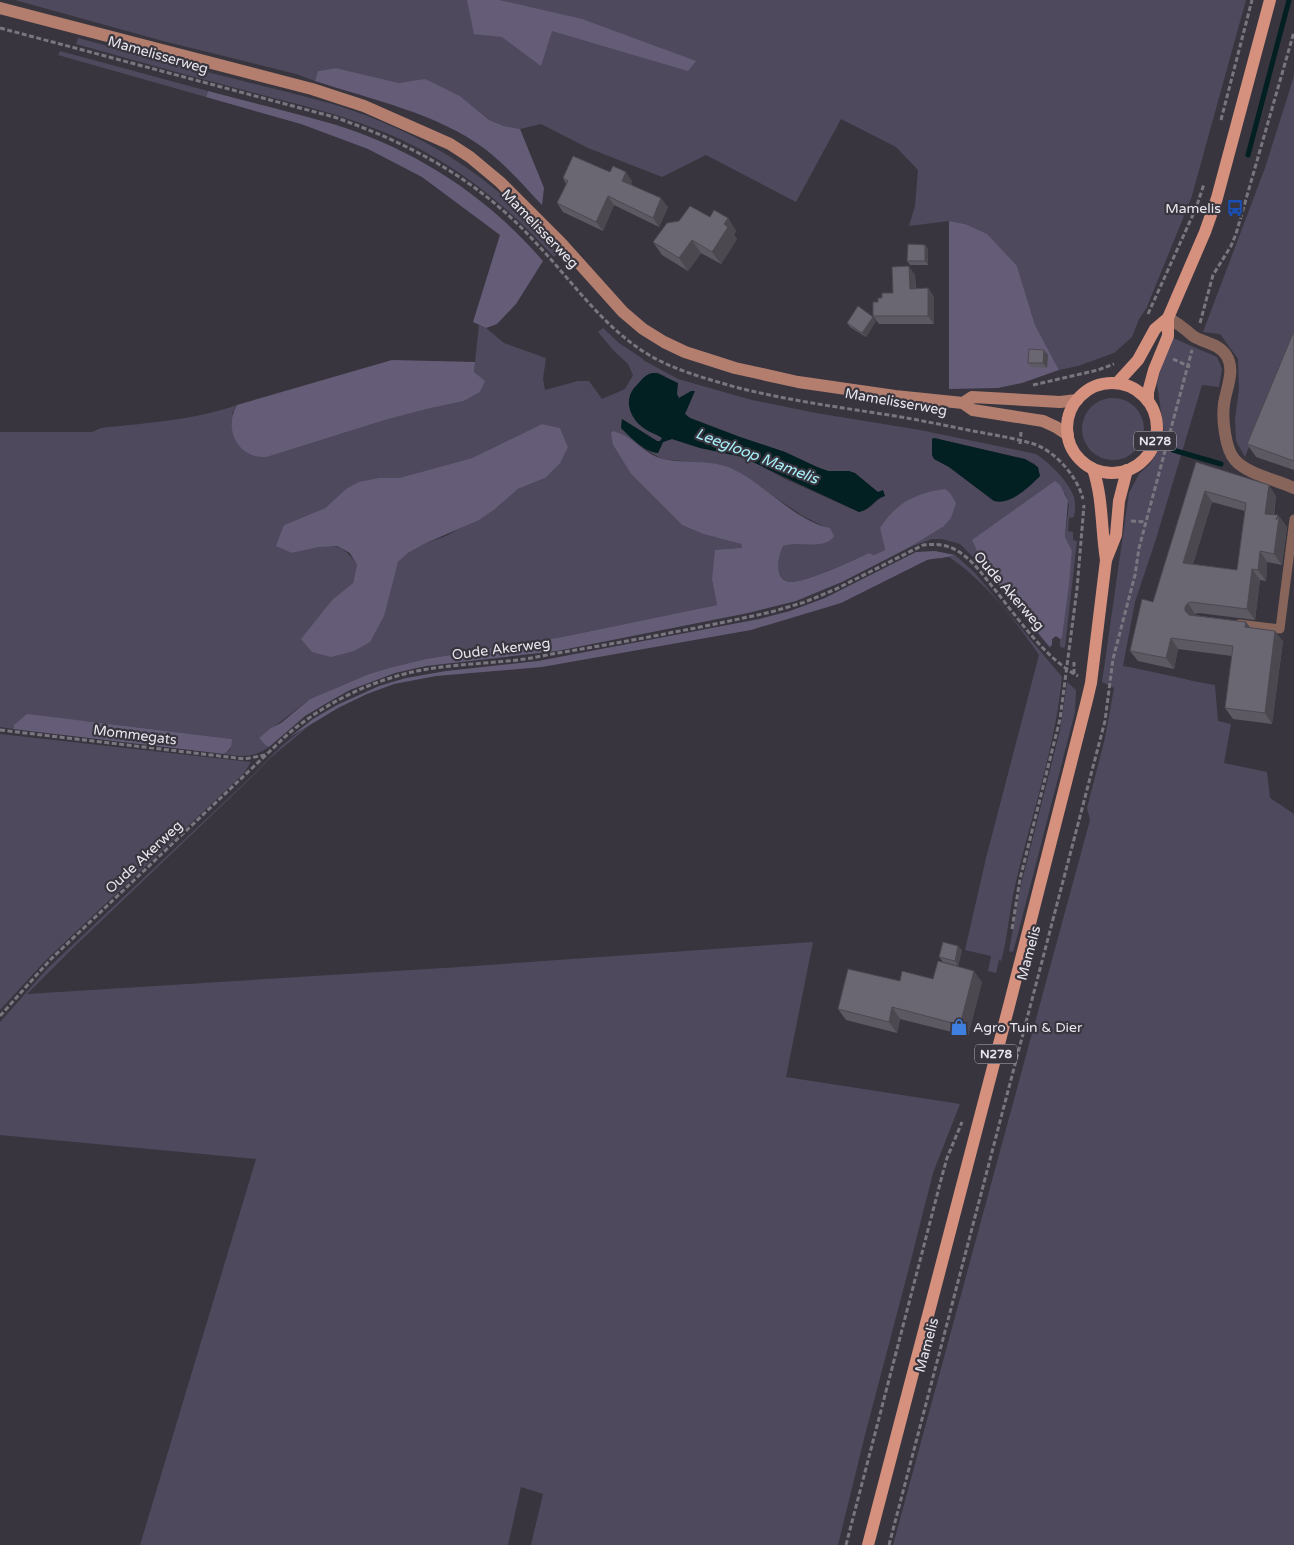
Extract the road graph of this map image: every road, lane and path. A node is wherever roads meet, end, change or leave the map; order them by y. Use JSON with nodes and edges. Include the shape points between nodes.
{"nodes":[{"id":1,"x":1252,"y":0,"type":"edge"},
{"id":2,"x":1270,"y":0,"type":"edge"},
{"id":3,"x":0,"y":8,"type":"edge"},
{"id":4,"x":0,"y":28,"type":"edge"},
{"id":5,"x":1294,"y":32,"type":"edge"},
{"id":6,"x":1219,"y":127,"type":"dead end"},
{"id":7,"x":1204,"y":183,"type":"dead end"},
{"id":8,"x":1147,"y":316,"type":"dead end"},
{"id":9,"x":1168,"y":318,"type":"junction"},
{"id":10,"x":1196,"y":337,"type":"junction"},
{"id":11,"x":1166,"y":356,"type":"dead end"},
{"id":12,"x":1121,"y":358,"type":"dead end"},
{"id":13,"x":1117,"y":383,"type":"junction"},
{"id":14,"x":1030,"y":388,"type":"dead end"},
{"id":15,"x":1077,"y":400,"type":"junction"},
{"id":16,"x":1148,"y":401,"type":"junction"},
{"id":17,"x":963,"y":403,"type":"junction"},
{"id":18,"x":1068,"y":435,"type":"junction"},
{"id":19,"x":1020,"y":442,"type":"joint"},
{"id":20,"x":1093,"y":469,"type":"junction"},
{"id":21,"x":1127,"y":470,"type":"junction"},
{"id":22,"x":1294,"y":488,"type":"edge"},
{"id":23,"x":1294,"y":519,"type":"edge"},
{"id":24,"x":1124,"y":520,"type":"dead end"},
{"id":25,"x":1146,"y":522,"type":"junction"},
{"id":26,"x":1106,"y":560,"type":"junction"},
{"id":27,"x":1226,"y":622,"type":"edge"},
{"id":28,"x":1074,"y":662,"type":"dead end"},
{"id":29,"x":1065,"y":669,"type":"junction"},
{"id":30,"x":0,"y":730,"type":"edge"},
{"id":31,"x":267,"y":754,"type":"junction"},
{"id":32,"x":1011,"y":934,"type":"dead end"},
{"id":33,"x":0,"y":1016,"type":"edge"},
{"id":34,"x":963,"y":1119,"type":"dead end"},
{"id":35,"x":846,"y":1545,"type":"edge"},
{"id":36,"x":868,"y":1545,"type":"edge"},
{"id":37,"x":889,"y":1545,"type":"edge"}],
"edges":[{"from":1,"to":6,"type":"path"},
{"from":2,"to":9,"type":"main road","via":[[1217,198]]},
{"from":3,"to":17,"type":"street","name":"Mamelisserweg","via":[[312,88],[364,106],[450,144],[500,182],[623,312],[650,334],[685,352],[735,368],[798,382]]},
{"from":4,"to":19,"type":"path","name":"Mamelisserweg","via":[[334,117],[372,130],[409,148],[445,167],[490,199],[536,243],[612,327],[648,354],[685,372],[782,399],[890,415]]},
{"from":5,"to":10,"type":"path","via":[[1236,234],[1213,275]]},
{"from":7,"to":8,"type":"path"},
{"from":9,"to":10,"type":"street"},
{"from":9,"to":13,"type":"main road","via":[[1155,329],[1138,360]]},
{"from":9,"to":16,"type":"main road","via":[[1168,336],[1154,370]]},
{"from":10,"to":22,"type":"street","via":[[1220,349],[1228,360],[1230,374],[1223,414],[1228,446],[1235,460],[1252,471]]},
{"from":11,"to":25,"type":"path","name":"Mamelis","via":[[1189,367]]},
{"from":12,"to":14,"type":"path","via":[[1108,367],[1038,383]]},
{"from":13,"to":15,"type":"main road","via":[[1092,388]]},
{"from":13,"to":16,"type":"main road","via":[[1134,389]]},
{"from":15,"to":17,"type":"street","name":"Mamelisserweg","via":[[972,397]]},
{"from":15,"to":18,"type":"main road","via":[[1069,416]]},
{"from":16,"to":21,"type":"main road","number":"N278","via":[[1156,421],[1154,443],[1146,458]]},
{"from":17,"to":18,"type":"street","name":"Mamelisserweg","via":[[973,410],[1043,421]]},
{"from":18,"to":20,"type":"main road","via":[[1076,455]]},
{"from":19,"to":29,"type":"path","name":"Mamelis","via":[[1048,450],[1080,490],[1084,504],[1077,588]]},
{"from":20,"to":21,"type":"main road","via":[[1110,473]]},
{"from":20,"to":26,"type":"main road","name":"Mamelis","number":"N278","via":[[1098,482]]},
{"from":21,"to":26,"type":"main road","name":"Mamelis","number":"N278","via":[[1116,535]]},
{"from":23,"to":27,"type":"lane","via":[[1280,629]]},
{"from":24,"to":25,"type":"path"},
{"from":25,"to":37,"type":"path","name":"Mamelis","via":[[1113,659],[1105,721]]},
{"from":26,"to":36,"type":"main road","name":"Mamelis","number":"N278","via":[[1085,708]]},
{"from":28,"to":29,"type":"path","name":"Oude Akerweg","via":[[1075,674]]},
{"from":29,"to":31,"type":"path","name":"Oude Akerweg","via":[[1023,625],[978,569],[962,554],[944,545],[932,544],[915,549],[819,596],[771,612],[554,654],[432,669],[384,680],[327,706],[300,724]]},
{"from":29,"to":32,"type":"path","name":"Mamelis","via":[[1060,719],[1020,879]]},
{"from":30,"to":31,"type":"path","name":"Mommegats","via":[[245,759]]},
{"from":31,"to":33,"type":"path","name":"Oude Akerweg","via":[[50,960]]},
{"from":34,"to":35,"type":"path","name":"Mamelis","via":[[942,1176]]}]}
